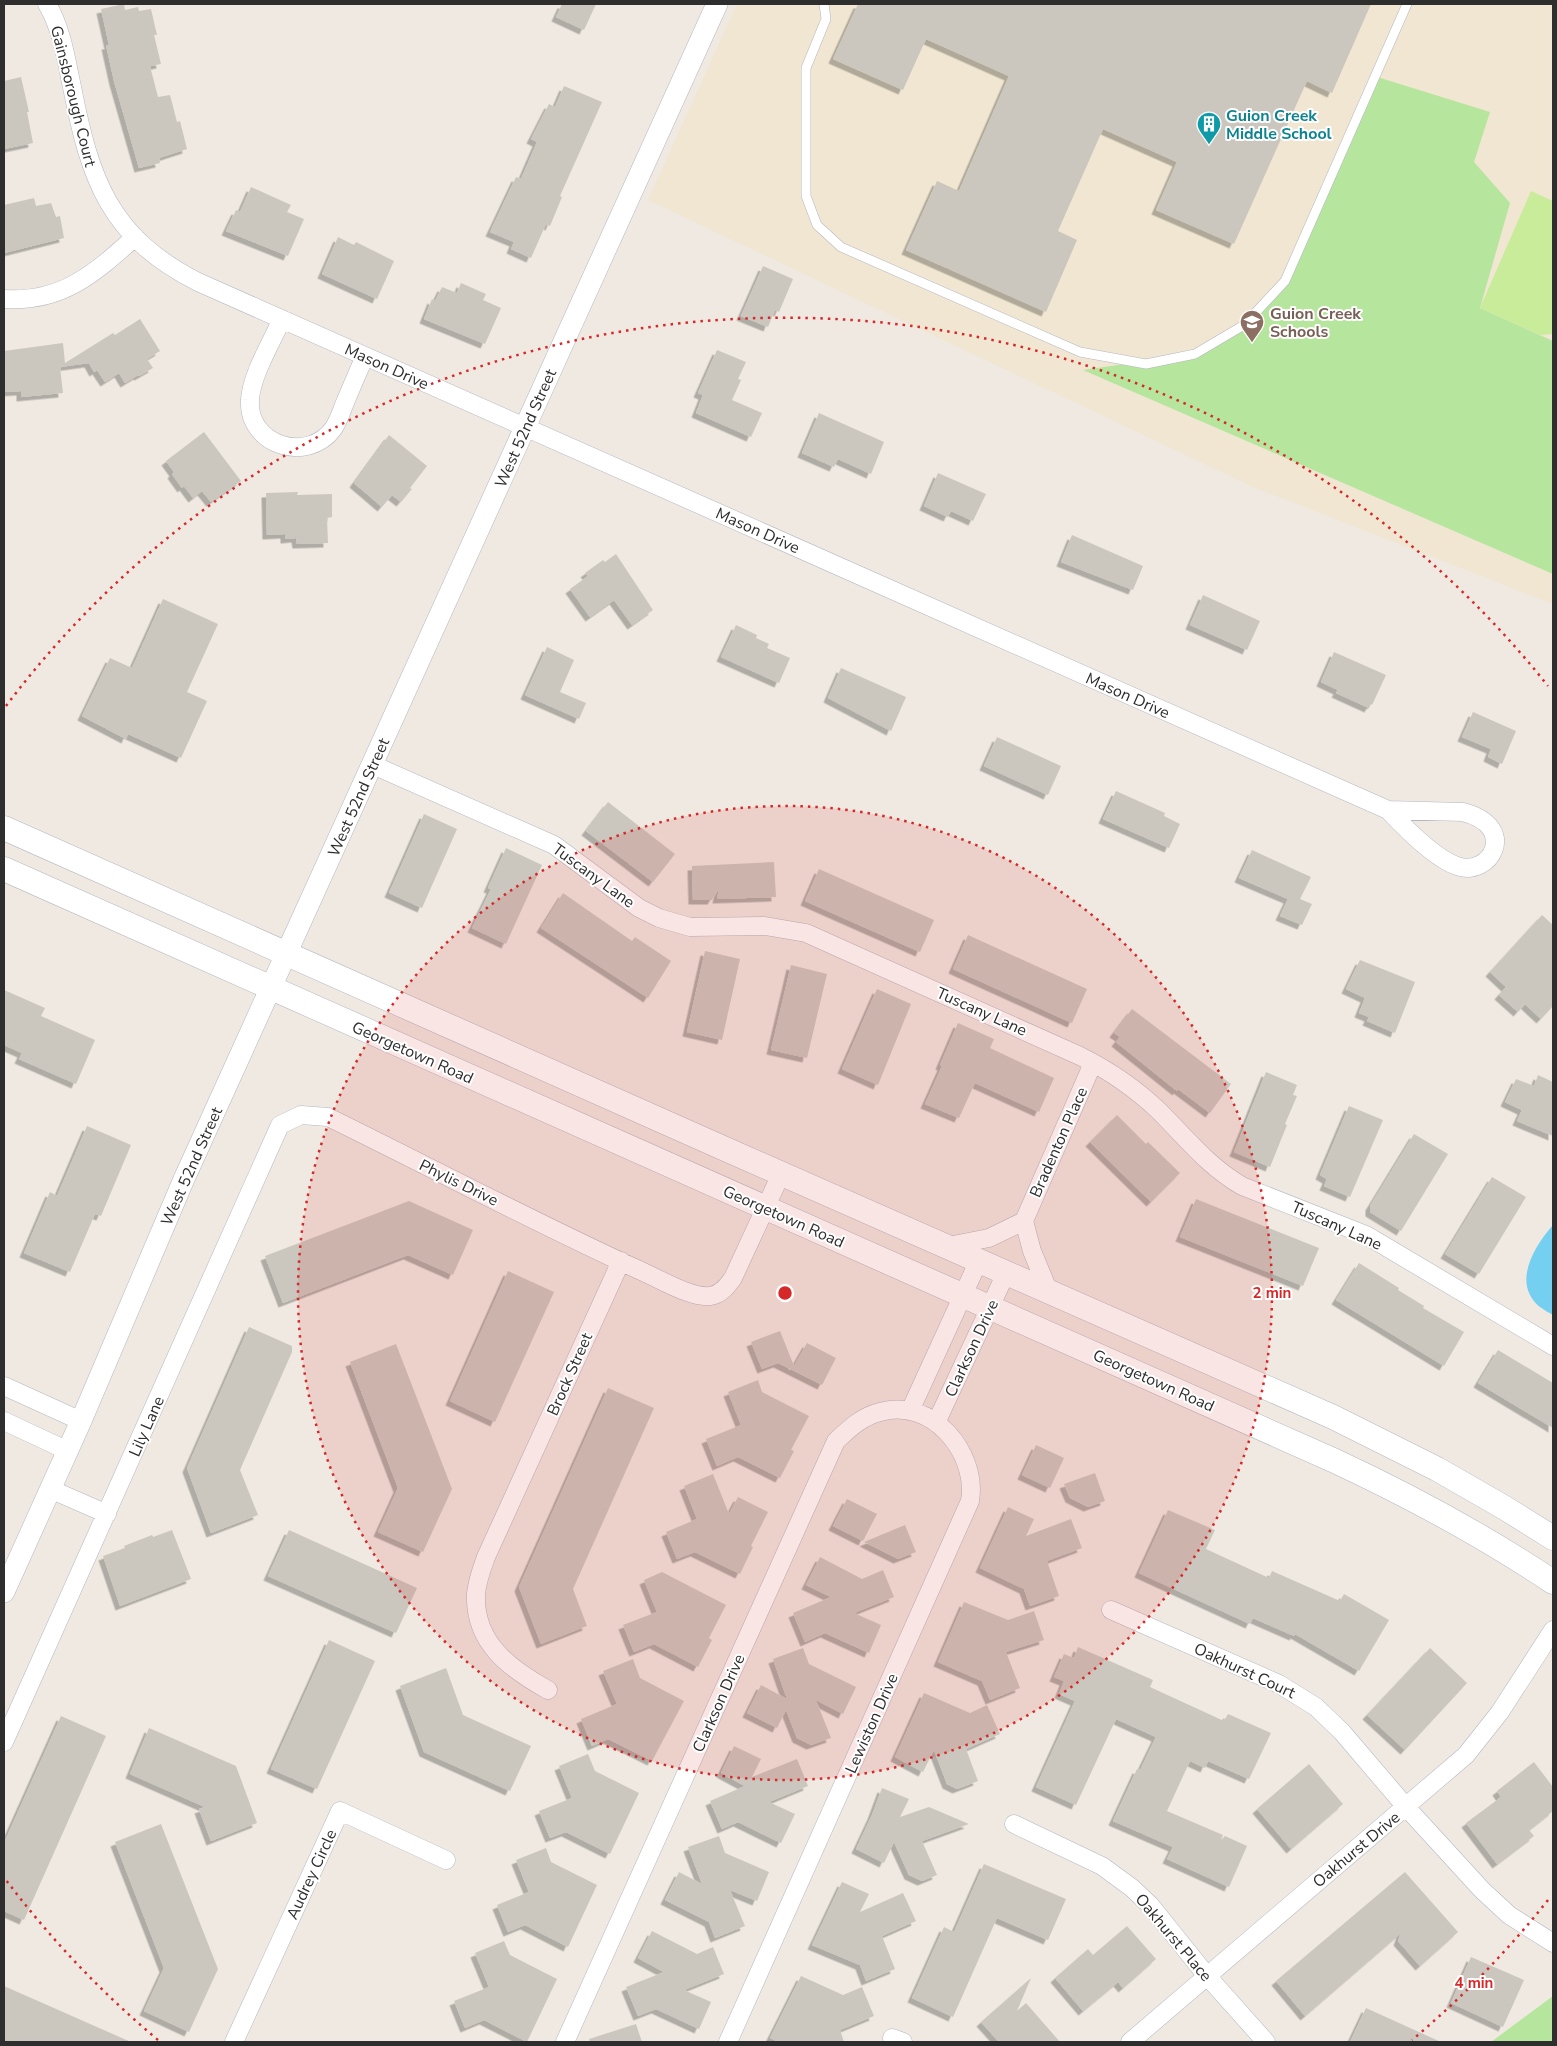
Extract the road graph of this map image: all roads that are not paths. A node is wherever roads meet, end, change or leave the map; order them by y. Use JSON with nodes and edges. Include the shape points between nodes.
{"nodes":[{"id":1,"x":47,"y":4,"type":"edge"},
{"id":2,"x":717,"y":4,"type":"edge"},
{"id":3,"x":824,"y":4,"type":"edge"},
{"id":4,"x":1407,"y":4,"type":"edge"},
{"id":5,"x":135,"y":237,"type":"junction"},
{"id":6,"x":4,"y":299,"type":"edge"},
{"id":7,"x":282,"y":319,"type":"junction"},
{"id":8,"x":365,"y":356,"type":"junction"},
{"id":9,"x":525,"y":427,"type":"junction"},
{"id":10,"x":372,"y":764,"type":"junction"},
{"id":11,"x":1388,"y":810,"type":"junction"},
{"id":12,"x":4,"y":828,"type":"edge"},
{"id":13,"x":4,"y":869,"type":"edge"},
{"id":14,"x":287,"y":954,"type":"junction"},
{"id":15,"x":270,"y":988,"type":"junction"},
{"id":16,"x":1093,"y":1063,"type":"junction"},
{"id":17,"x":295,"y":1117,"type":"joint"},
{"id":18,"x":781,"y":1174,"type":"junction"},
{"id":19,"x":766,"y":1208,"type":"junction"},
{"id":20,"x":1024,"y":1221,"type":"junction"},
{"id":21,"x":948,"y":1246,"type":"junction"},
{"id":22,"x":978,"y":1260,"type":"junction"},
{"id":23,"x":621,"y":1261,"type":"junction"},
{"id":24,"x":1006,"y":1273,"type":"junction"},
{"id":25,"x":1049,"y":1292,"type":"junction"},
{"id":26,"x":962,"y":1295,"type":"junction"},
{"id":27,"x":990,"y":1308,"type":"junction"},
{"id":28,"x":1553,"y":1346,"type":"edge"},
{"id":29,"x":4,"y":1386,"type":"edge"},
{"id":30,"x":923,"y":1416,"type":"junction"},
{"id":31,"x":81,"y":1421,"type":"junction"},
{"id":32,"x":4,"y":1422,"type":"edge"},
{"id":33,"x":68,"y":1450,"type":"junction"},
{"id":34,"x":50,"y":1489,"type":"junction"},
{"id":35,"x":107,"y":1514,"type":"junction"},
{"id":36,"x":1553,"y":1538,"type":"edge"},
{"id":37,"x":1553,"y":1582,"type":"edge"},
{"id":38,"x":4,"y":1592,"type":"edge"},
{"id":39,"x":1111,"y":1610,"type":"dead end"},
{"id":40,"x":1553,"y":1630,"type":"edge"},
{"id":41,"x":548,"y":1690,"type":"dead end"},
{"id":42,"x":4,"y":1742,"type":"edge"},
{"id":43,"x":1406,"y":1807,"type":"junction"},
{"id":44,"x":1014,"y":1824,"type":"dead end"},
{"id":45,"x":446,"y":1860,"type":"dead end"},
{"id":46,"x":1553,"y":1943,"type":"edge"},
{"id":47,"x":1207,"y":1976,"type":"junction"},
{"id":48,"x":234,"y":2042,"type":"edge"},
{"id":49,"x":565,"y":2042,"type":"edge"},
{"id":50,"x":728,"y":2042,"type":"edge"},
{"id":51,"x":1130,"y":2042,"type":"edge"},
{"id":52,"x":1266,"y":2042,"type":"edge"}],
"edges":[{"from":1,"to":5,"type":"street","name":"Gainsborough Court","via":[[62,42],[88,159],[107,200]]},
{"from":2,"to":9,"type":"street","name":"West 52nd Street"},
{"from":3,"to":4,"type":"lane","via":[[826,19],[806,68],[806,196],[817,225],[841,247],[1080,352],[1146,364],[1195,354],[1236,330],[1284,281]]},
{"from":5,"to":6,"type":"street","via":[[103,266],[73,286],[46,296]]},
{"from":5,"to":7,"type":"street","name":"Mason Drive","via":[[183,274]]},
{"from":7,"to":8,"type":"street","name":"Mason Drive"},
{"from":7,"to":8,"type":"street","via":[[254,382],[250,401],[252,420],[272,441],[282,446],[311,446],[328,435]]},
{"from":8,"to":9,"type":"street","name":"Mason Drive"},
{"from":9,"to":10,"type":"street","name":"West 52nd Street"},
{"from":9,"to":11,"type":"street","name":"Mason Drive"},
{"from":10,"to":14,"type":"street","name":"West 52nd Street"},
{"from":10,"to":16,"type":"street","name":"Tuscany Lane","via":[[554,845],[639,908],[659,918],[690,927],[765,926],[806,933]]},
{"from":11,"to":11,"type":"street","name":"Mason Drive","via":[[1423,843],[1458,867],[1474,867],[1483,863],[1494,848],[1496,839],[1492,829],[1474,815]]},
{"from":12,"to":14,"type":"main road"},
{"from":13,"to":15,"type":"main road","name":"Georgetown Road"},
{"from":14,"to":15,"type":"street","name":"West 52nd Street"},
{"from":14,"to":18,"type":"main road"},
{"from":15,"to":19,"type":"main road","name":"Georgetown Road"},
{"from":15,"to":31,"type":"street","name":"West 52nd Street"},
{"from":16,"to":20,"type":"street","name":"Bradenton Place"},
{"from":16,"to":28,"type":"street","name":"Tuscany Lane","via":[[1135,1090],[1227,1178],[1366,1235]]},
{"from":17,"to":23,"type":"street","name":"Phylis Drive","via":[[306,1114],[328,1117]]},
{"from":17,"to":35,"type":"street","name":"Lily Lane","via":[[280,1125]]},
{"from":18,"to":19,"type":"street"},
{"from":18,"to":21,"type":"main road"},
{"from":19,"to":23,"type":"street","via":[[734,1278],[716,1294],[710,1296],[688,1291]]},
{"from":19,"to":26,"type":"main road","name":"Georgetown Road"},
{"from":20,"to":21,"type":"street","via":[[989,1238]]},
{"from":20,"to":25,"type":"street"},
{"from":21,"to":22,"type":"main road"},
{"from":22,"to":24,"type":"main road"},
{"from":22,"to":26,"type":"street","name":"Clarkson Drive"},
{"from":23,"to":41,"type":"street","name":"Brock Street","via":[[486,1557],[476,1594],[481,1621],[499,1656],[520,1674]]},
{"from":24,"to":25,"type":"main road"},
{"from":24,"to":27,"type":"street","name":"Clarkson Drive"},
{"from":25,"to":36,"type":"main road","via":[[1368,1434],[1437,1469]]},
{"from":26,"to":27,"type":"main road","name":"Georgetown Road"},
{"from":26,"to":30,"type":"street","name":"Clarkson Drive"},
{"from":27,"to":30,"type":"street","name":"Clarkson Drive"},
{"from":27,"to":37,"type":"main road","name":"Georgetown Road","via":[[1382,1483]]},
{"from":29,"to":31,"type":"street"},
{"from":30,"to":49,"type":"street","name":"Clarkson Drive","via":[[882,1411],[857,1422],[836,1441]]},
{"from":30,"to":50,"type":"street","name":"Lewiston Drive","via":[[954,1440],[966,1460],[972,1480],[970,1501]]},
{"from":31,"to":33,"type":"street","name":"West 52nd Street"},
{"from":32,"to":33,"type":"street"},
{"from":33,"to":34,"type":"street","name":"West 52nd Street"},
{"from":34,"to":35,"type":"street"},
{"from":34,"to":38,"type":"street","name":"West 52nd Street"},
{"from":35,"to":42,"type":"street","name":"Lily Lane"},
{"from":39,"to":43,"type":"street","name":"Oakhurst Court","via":[[1301,1696],[1342,1732]]},
{"from":40,"to":43,"type":"street","name":"Oakhurst Drive","via":[[1482,1736],[1459,1761]]},
{"from":43,"to":46,"type":"street","name":"Oakhurst Court","via":[[1496,1904]]},
{"from":43,"to":47,"type":"street","name":"Oakhurst Drive"},
{"from":44,"to":47,"type":"street","name":"Oakhurst Place","via":[[1095,1862],[1127,1884],[1150,1905]]},
{"from":45,"to":48,"type":"street","name":"Audrey Circle","via":[[340,1811]]},
{"from":47,"to":51,"type":"street","name":"Oakhurst Drive"},
{"from":47,"to":52,"type":"street","name":"Oakhurst Place"}]}
